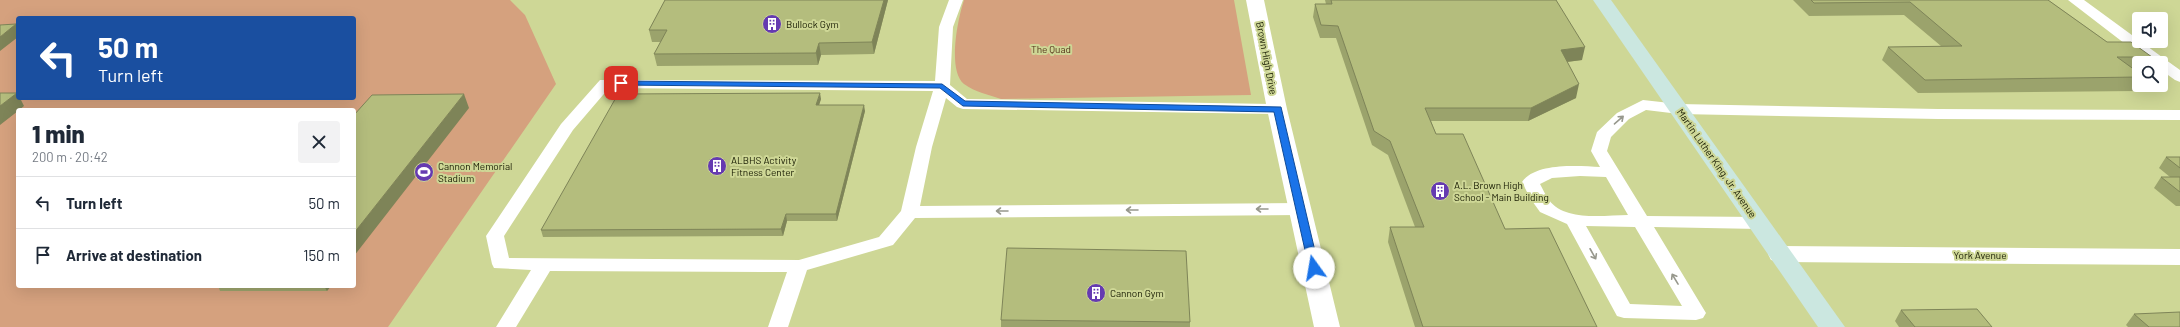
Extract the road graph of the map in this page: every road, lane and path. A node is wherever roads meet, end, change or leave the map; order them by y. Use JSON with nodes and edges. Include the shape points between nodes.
{"nodes":[{"id":1,"x":956,"y":0,"type":"edge"},
{"id":2,"x":1255,"y":0,"type":"edge"},
{"id":3,"x":1602,"y":0,"type":"edge"},
{"id":4,"x":2075,"y":0,"type":"edge"},
{"id":5,"x":2151,"y":56,"type":"edge"},
{"id":6,"x":2168,"y":68,"type":"edge"},
{"id":7,"x":2180,"y":77,"type":"edge"},
{"id":8,"x":942,"y":86,"type":"junction"},
{"id":9,"x":1278,"y":109,"type":"junction"},
{"id":10,"x":1679,"y":109,"type":"junction"},
{"id":11,"x":2180,"y":114,"type":"edge"},
{"id":12,"x":1610,"y":172,"type":"junction"},
{"id":13,"x":1301,"y":209,"type":"junction"},
{"id":14,"x":910,"y":212,"type":"junction"},
{"id":15,"x":1574,"y":220,"type":"junction"},
{"id":16,"x":1640,"y":221,"type":"junction"},
{"id":17,"x":1759,"y":223,"type":"junction"},
{"id":18,"x":1780,"y":254,"type":"junction"},
{"id":19,"x":2180,"y":257,"type":"edge"},
{"id":20,"x":544,"y":264,"type":"junction"},
{"id":21,"x":799,"y":266,"type":"junction"},
{"id":22,"x":506,"y":327,"type":"edge"},
{"id":23,"x":778,"y":327,"type":"edge"},
{"id":24,"x":1327,"y":327,"type":"edge"},
{"id":25,"x":1832,"y":327,"type":"edge"}],
"edges":[{"from":1,"to":8,"type":"lane","via":[[946,27]]},
{"from":2,"to":9,"type":"street","name":"Brown High Drive"},
{"from":3,"to":10,"type":"main road","name":"Martin Luther King, Jr. Avenue"},
{"from":4,"to":5,"type":"lane"},
{"from":6,"to":7,"type":"lane"},
{"from":8,"to":9,"type":"lane","via":[[963,104]]},
{"from":8,"to":14,"type":"lane","via":[[924,147]]},
{"from":8,"to":20,"type":"lane","via":[[605,83],[567,126],[495,236],[501,264]]},
{"from":9,"to":13,"type":"street","name":"Brown High Drive"},
{"from":10,"to":11,"type":"lane","via":[[1938,114]]},
{"from":12,"to":10,"type":"lane","one_way":true,"via":[[1599,151],[1603,135],[1623,116],[1643,105]]},
{"from":10,"to":17,"type":"main road","name":"Martin Luther King, Jr. Avenue"},
{"from":12,"to":15,"type":"lane","via":[[1553,172],[1540,175],[1531,182],[1541,205],[1553,214]]},
{"from":12,"to":16,"type":"lane"},
{"from":13,"to":14,"type":"lane","one_way":true},
{"from":13,"to":24,"type":"street","name":"Brown High Drive"},
{"from":14,"to":21,"type":"lane","via":[[886,241]]},
{"from":15,"to":16,"type":"lane"},
{"from":15,"to":16,"type":"lane","one_way":true,"via":[[1624,311],[1696,313]]},
{"from":16,"to":17,"type":"lane"},
{"from":17,"to":18,"type":"main road","name":"Martin Luther King, Jr. Avenue"},
{"from":18,"to":19,"type":"street","name":"York Avenue"},
{"from":18,"to":25,"type":"main road","name":"Martin Luther King, Jr. Avenue"},
{"from":20,"to":21,"type":"lane"},
{"from":20,"to":22,"type":"lane"},
{"from":21,"to":23,"type":"lane"}]}
